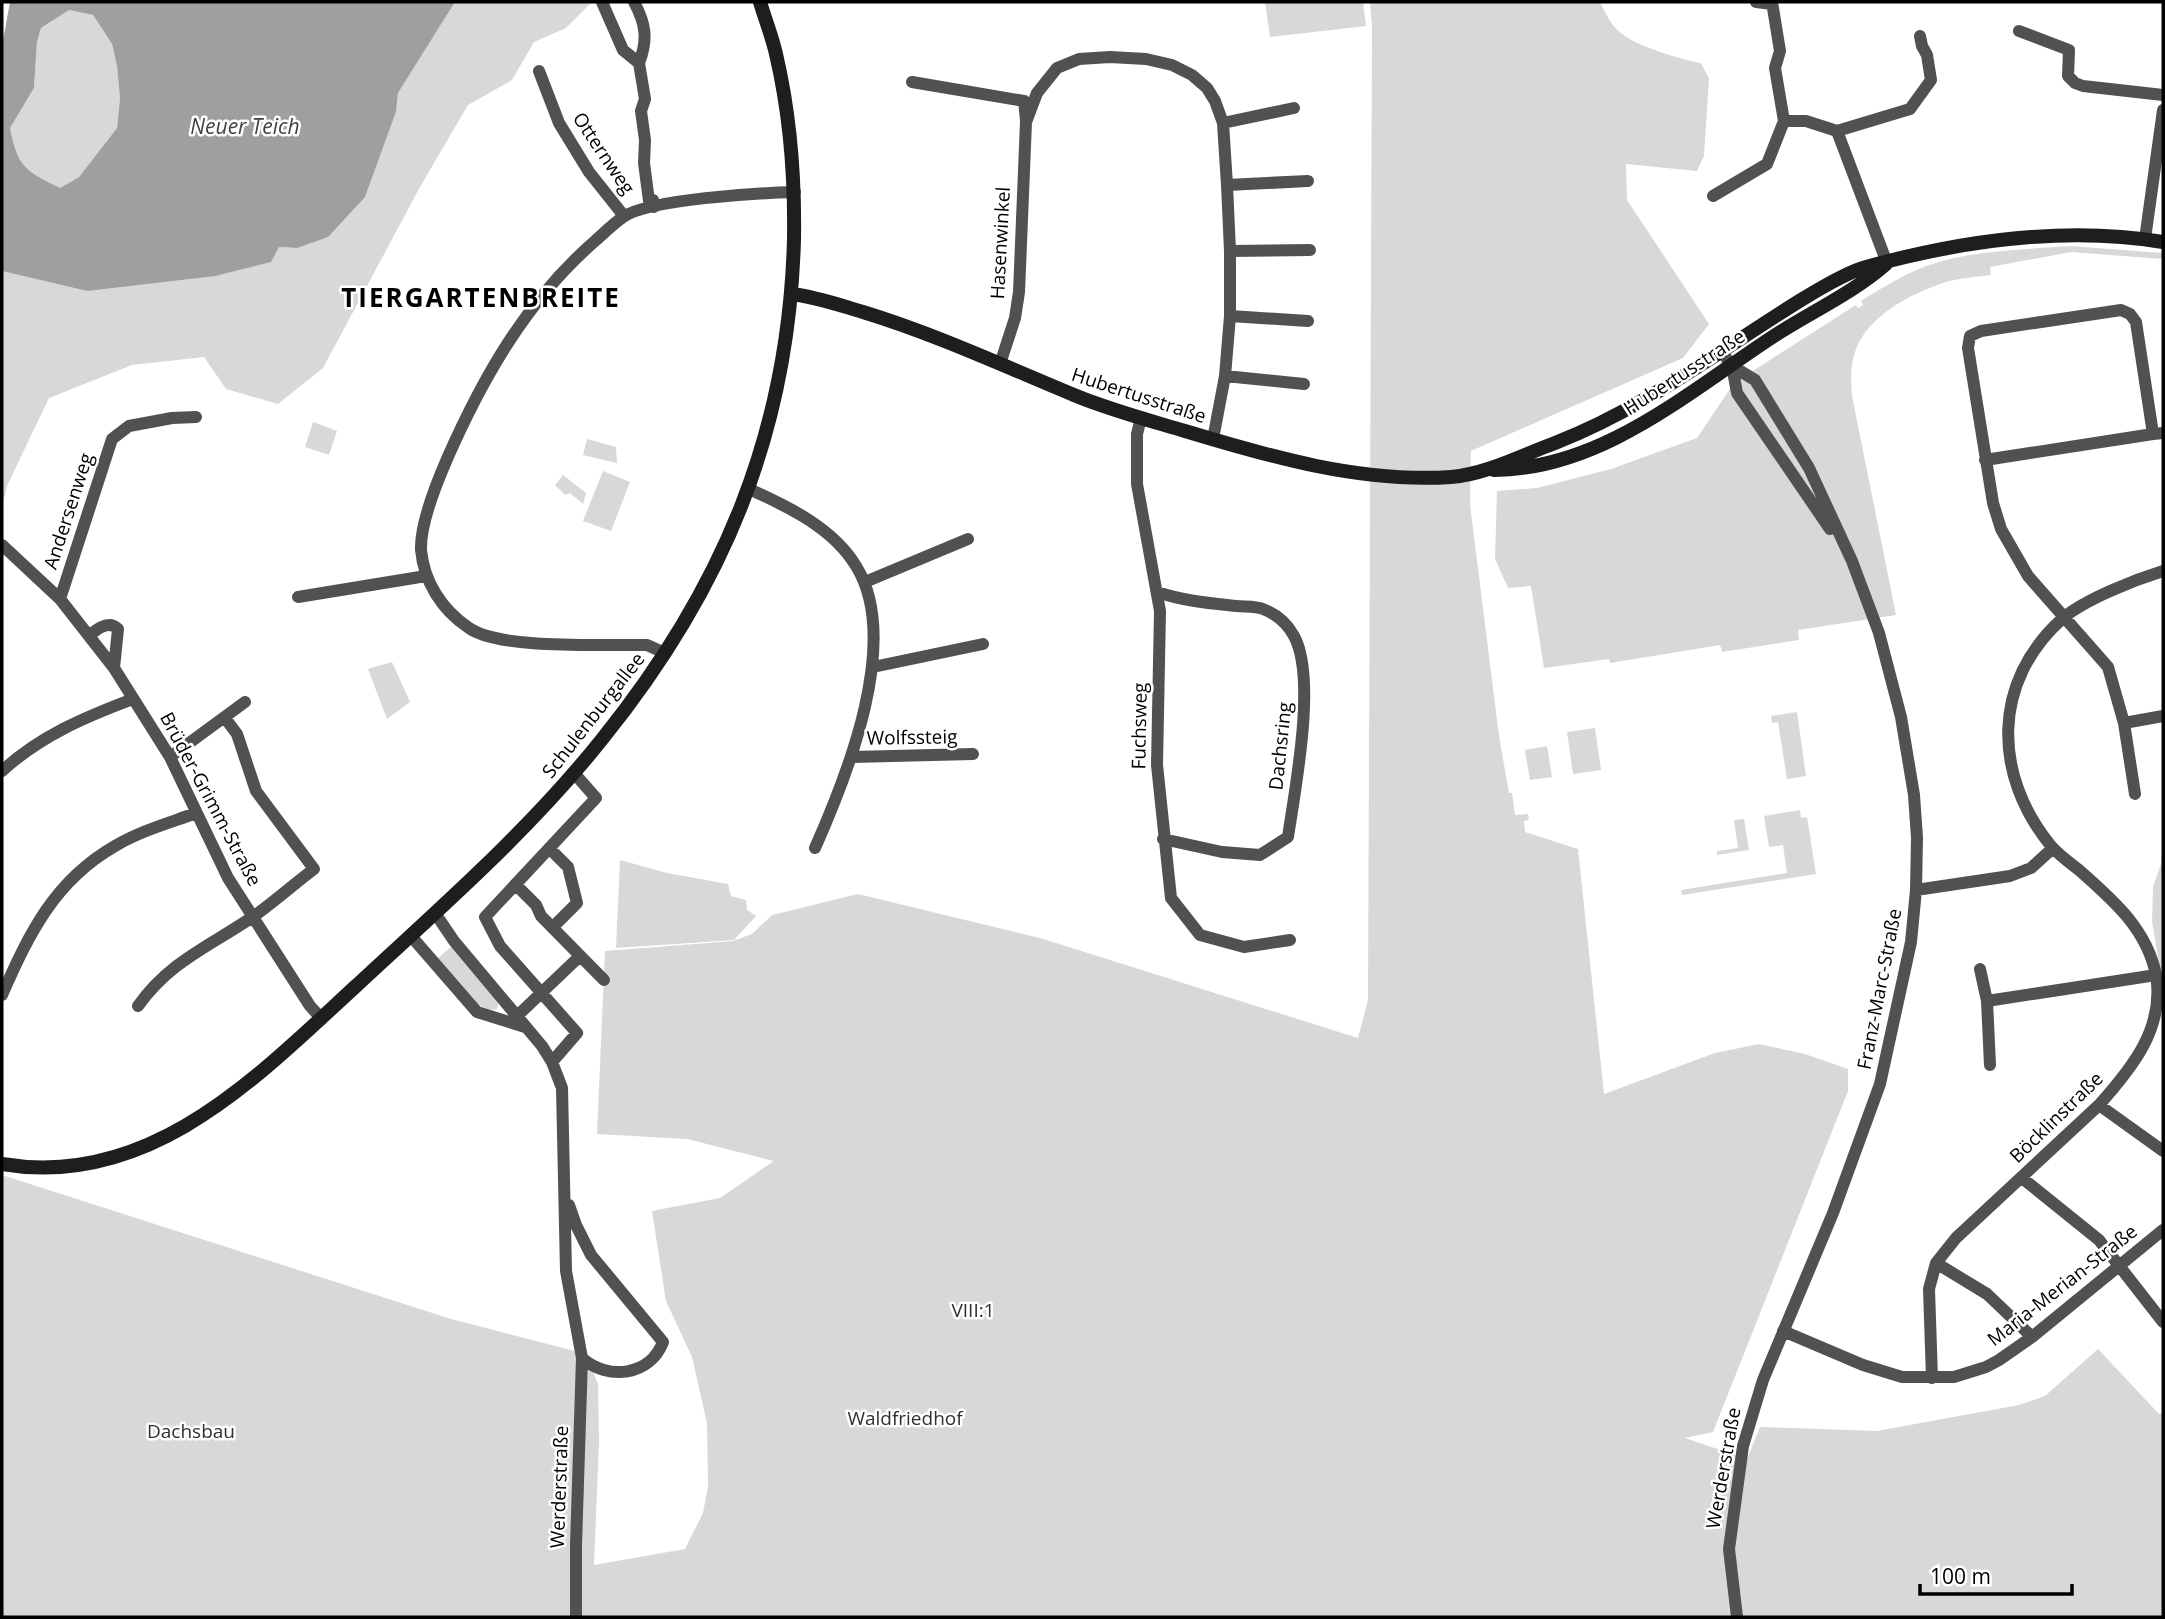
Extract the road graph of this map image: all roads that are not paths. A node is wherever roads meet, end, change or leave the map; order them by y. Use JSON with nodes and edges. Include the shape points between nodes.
{"nodes":[{"id":1,"x":602,"y":2,"type":"edge"},
{"id":2,"x":634,"y":2,"type":"edge"},
{"id":3,"x":760,"y":2,"type":"edge"},
{"id":4,"x":1756,"y":2,"type":"edge"},
{"id":5,"x":1772,"y":3,"type":"edge"},
{"id":6,"x":2020,"y":31,"type":"dead end"},
{"id":7,"x":1920,"y":36,"type":"dead end"},
{"id":8,"x":639,"y":64,"type":"junction"},
{"id":9,"x":539,"y":71,"type":"dead end"},
{"id":10,"x":912,"y":82,"type":"dead end"},
{"id":11,"x":2163,"y":95,"type":"edge"},
{"id":12,"x":1294,"y":108,"type":"dead end"},
{"id":13,"x":2163,"y":110,"type":"edge"},
{"id":14,"x":1784,"y":121,"type":"junction"},
{"id":15,"x":1026,"y":122,"type":"junction"},
{"id":16,"x":1223,"y":123,"type":"junction"},
{"id":17,"x":1837,"y":131,"type":"junction"},
{"id":18,"x":1308,"y":181,"type":"dead end"},
{"id":19,"x":1227,"y":185,"type":"junction"},
{"id":20,"x":795,"y":191,"type":"junction"},
{"id":21,"x":1713,"y":196,"type":"dead end"},
{"id":22,"x":654,"y":207,"type":"junction"},
{"id":23,"x":624,"y":216,"type":"junction"},
{"id":24,"x":2145,"y":239,"type":"junction"},
{"id":25,"x":2163,"y":243,"type":"edge"},
{"id":26,"x":1310,"y":250,"type":"dead end"},
{"id":27,"x":1230,"y":251,"type":"junction"},
{"id":28,"x":1887,"y":263,"type":"junction"},
{"id":29,"x":792,"y":293,"type":"junction"},
{"id":30,"x":1230,"y":316,"type":"junction"},
{"id":31,"x":1308,"y":321,"type":"dead end"},
{"id":32,"x":1722,"y":352,"type":"junction"},
{"id":33,"x":1000,"y":364,"type":"junction"},
{"id":34,"x":1732,"y":366,"type":"junction"},
{"id":35,"x":1225,"y":376,"type":"junction"},
{"id":36,"x":1304,"y":384,"type":"dead end"},
{"id":37,"x":195,"y":417,"type":"dead end"},
{"id":38,"x":1141,"y":418,"type":"junction"},
{"id":39,"x":2158,"y":433,"type":"edge"},
{"id":40,"x":1213,"y":439,"type":"junction"},
{"id":41,"x":1985,"y":460,"type":"junction"},
{"id":42,"x":1485,"y":470,"type":"junction"},
{"id":43,"x":749,"y":489,"type":"junction"},
{"id":44,"x":968,"y":539,"type":"dead end"},
{"id":45,"x":2,"y":545,"type":"edge"},
{"id":46,"x":1852,"y":561,"type":"junction"},
{"id":47,"x":2163,"y":571,"type":"edge"},
{"id":48,"x":426,"y":576,"type":"junction"},
{"id":49,"x":865,"y":582,"type":"junction"},
{"id":50,"x":1157,"y":593,"type":"junction"},
{"id":51,"x":298,"y":597,"type":"dead end"},
{"id":52,"x":60,"y":599,"type":"junction"},
{"id":53,"x":2064,"y":618,"type":"junction"},
{"id":54,"x":90,"y":635,"type":"junction"},
{"id":55,"x":984,"y":644,"type":"dead end"},
{"id":56,"x":665,"y":653,"type":"junction"},
{"id":57,"x":873,"y":667,"type":"junction"},
{"id":58,"x":114,"y":668,"type":"junction"},
{"id":59,"x":133,"y":699,"type":"junction"},
{"id":60,"x":245,"y":702,"type":"dead end"},
{"id":61,"x":2163,"y":716,"type":"edge"},
{"id":62,"x":225,"y":718,"type":"junction"},
{"id":63,"x":2124,"y":723,"type":"junction"},
{"id":64,"x":973,"y":754,"type":"dead end"},
{"id":65,"x":170,"y":757,"type":"junction"},
{"id":66,"x":852,"y":757,"type":"junction"},
{"id":67,"x":2,"y":771,"type":"edge"},
{"id":68,"x":574,"y":773,"type":"junction"},
{"id":69,"x":2135,"y":794,"type":"dead end"},
{"id":70,"x":196,"y":813,"type":"junction"},
{"id":71,"x":1163,"y":839,"type":"junction"},
{"id":72,"x":815,"y":848,"type":"dead end"},
{"id":73,"x":2053,"y":848,"type":"junction"},
{"id":74,"x":550,"y":849,"type":"junction"},
{"id":75,"x":516,"y":885,"type":"junction"},
{"id":76,"x":1916,"y":890,"type":"junction"},
{"id":77,"x":435,"y":913,"type":"junction"},
{"id":78,"x":253,"y":916,"type":"junction"},
{"id":79,"x":553,"y":927,"type":"junction"},
{"id":80,"x":411,"y":936,"type":"junction"},
{"id":81,"x":1290,"y":940,"type":"dead end"},
{"id":82,"x":580,"y":956,"type":"junction"},
{"id":83,"x":1980,"y":969,"type":"dead end"},
{"id":84,"x":2156,"y":975,"type":"junction"},
{"id":85,"x":604,"y":980,"type":"dead end"},
{"id":86,"x":2,"y":995,"type":"edge"},
{"id":87,"x":541,"y":995,"type":"junction"},
{"id":88,"x":1987,"y":1001,"type":"junction"},
{"id":89,"x":138,"y":1006,"type":"dead end"},
{"id":90,"x":517,"y":1016,"type":"junction"},
{"id":91,"x":321,"y":1017,"type":"junction"},
{"id":92,"x":528,"y":1028,"type":"junction"},
{"id":93,"x":552,"y":1062,"type":"junction"},
{"id":94,"x":1990,"y":1065,"type":"dead end"},
{"id":95,"x":2099,"y":1105,"type":"junction"},
{"id":96,"x":2163,"y":1151,"type":"edge"},
{"id":97,"x":2,"y":1164,"type":"edge"},
{"id":98,"x":2022,"y":1178,"type":"junction"},
{"id":99,"x":566,"y":1195,"type":"junction"},
{"id":100,"x":2163,"y":1230,"type":"edge"},
{"id":101,"x":1937,"y":1263,"type":"junction"},
{"id":102,"x":2119,"y":1265,"type":"junction"},
{"id":103,"x":2163,"y":1322,"type":"edge"},
{"id":104,"x":1783,"y":1331,"type":"junction"},
{"id":105,"x":2032,"y":1336,"type":"junction"},
{"id":106,"x":582,"y":1358,"type":"junction"},
{"id":107,"x":1932,"y":1378,"type":"junction"},
{"id":108,"x":576,"y":1617,"type":"edge"},
{"id":109,"x":1737,"y":1617,"type":"edge"}],
"edges":[{"from":1,"to":8,"type":"street","via":[[623,50]]},
{"from":2,"to":8,"type":"street","via":[[641,14],[646,45]]},
{"from":3,"to":20,"type":"street","name":"Schulenburgallee","via":[[776,52]]},
{"from":4,"to":5,"type":"street"},
{"from":5,"to":14,"type":"street","via":[[1780,51],[1775,68]]},
{"from":6,"to":11,"type":"street","via":[[2068,50],[2068,76],[2075,83]]},
{"from":7,"to":17,"type":"street","via":[[1931,80],[1910,109]]},
{"from":8,"to":22,"type":"street","via":[[645,99],[641,111],[644,163],[649,201],[653,200]]},
{"from":9,"to":23,"type":"street","name":"Otternweg","via":[[559,123]]},
{"from":10,"to":15,"type":"street","via":[[1024,101]]},
{"from":12,"to":16,"type":"street"},
{"from":13,"to":24,"type":"street"},
{"from":14,"to":17,"type":"street","via":[[1806,121]]},
{"from":14,"to":21,"type":"street","via":[[1767,163]]},
{"from":15,"to":16,"type":"street","name":"Hasenwinkel","via":[[1037,93],[1057,68],[1079,59],[1110,57],[1146,59],[1192,75],[1207,88]]},
{"from":15,"to":33,"type":"street","name":"Hasenwinkel","via":[[1019,292]]},
{"from":16,"to":19,"type":"street","name":"Hasenwinkel"},
{"from":17,"to":28,"type":"street"},
{"from":18,"to":19,"type":"street"},
{"from":19,"to":27,"type":"street","name":"Hasenwinkel"},
{"from":20,"to":22,"type":"street"},
{"from":20,"to":29,"type":"street","name":"Schulenburgallee"},
{"from":22,"to":23,"type":"street"},
{"from":23,"to":48,"type":"street","via":[[572,261],[529,312],[466,416],[431,495],[421,547]]},
{"from":24,"to":25,"type":"street","name":"Hubertusstraße"},
{"from":24,"to":28,"type":"street","name":"Hubertusstraße","via":[[1990,240]]},
{"from":26,"to":27,"type":"street"},
{"from":27,"to":30,"type":"street","name":"Hasenwinkel"},
{"from":28,"to":32,"type":"street","name":"Hubertusstraße","via":[[1864,267],[1803,299]]},
{"from":28,"to":34,"type":"street","name":"Hubertusstraße"},
{"from":29,"to":33,"type":"street","name":"Hubertusstraße","via":[[909,326]]},
{"from":29,"to":43,"type":"street","name":"Schulenburgallee","via":[[781,373]]},
{"from":30,"to":31,"type":"street"},
{"from":30,"to":35,"type":"street","name":"Hasenwinkel"},
{"from":32,"to":34,"type":"street","name":"Franz-Marc-Straße"},
{"from":32,"to":42,"type":"street","name":"Hubertusstraße","via":[[1594,428]]},
{"from":33,"to":38,"type":"street","name":"Hubertusstraße"},
{"from":34,"to":42,"type":"street","name":"Hubertusstraße","via":[[1650,420],[1602,444],[1516,470]]},
{"from":34,"to":46,"type":"street","name":"Franz-Marc-Straße","via":[[1737,393]]},
{"from":34,"to":46,"type":"street","name":"Franz-Marc-Straße","via":[[1755,380],[1809,468]]},
{"from":35,"to":36,"type":"street"},
{"from":35,"to":40,"type":"street","name":"Hasenwinkel"},
{"from":37,"to":52,"type":"street","name":"Andersenweg","via":[[129,426],[112,439]]},
{"from":38,"to":40,"type":"street","name":"Hubertusstraße"},
{"from":38,"to":50,"type":"street","name":"Fuchsweg","via":[[1138,484]]},
{"from":39,"to":41,"type":"street"},
{"from":39,"to":41,"type":"street","via":[[2136,322],[2130,314],[2121,310],[1980,331],[1970,336],[1968,348]]},
{"from":40,"to":42,"type":"street","name":"Hubertusstraße","via":[[1352,472],[1454,477]]},
{"from":41,"to":53,"type":"street","via":[[2006,540],[2028,576]]},
{"from":43,"to":49,"type":"street","name":"Wolfssteig","via":[[828,534]]},
{"from":43,"to":56,"type":"street","name":"Schulenburgallee","via":[[703,592]]},
{"from":44,"to":49,"type":"street"},
{"from":45,"to":52,"type":"street","name":"Brüder-Grimm-Straße"},
{"from":46,"to":76,"type":"street","name":"Franz-Marc-Straße","via":[[1879,634],[1901,717],[1914,794]]},
{"from":47,"to":53,"type":"street","name":"Böcklinstraße","via":[[2116,588]]},
{"from":48,"to":51,"type":"street"},
{"from":48,"to":56,"type":"street","via":[[450,612],[485,637],[647,645]]},
{"from":49,"to":57,"type":"street","name":"Wolfssteig"},
{"from":50,"to":71,"type":"street","name":"Fuchsweg","via":[[1157,765]]},
{"from":50,"to":71,"type":"street","name":"Dachsring","via":[[1184,601],[1261,608],[1282,619],[1295,637],[1304,692],[1288,837],[1260,855]]},
{"from":52,"to":54,"type":"street","name":"Brüder-Grimm-Straße"},
{"from":53,"to":63,"type":"street","via":[[2108,667]]},
{"from":53,"to":73,"type":"street","name":"Böcklinstraße","via":[[2025,664],[2013,690],[2007,728],[2019,793]]},
{"from":54,"to":58,"type":"street","name":"Brüder-Grimm-Straße"},
{"from":54,"to":58,"type":"street","via":[[108,625],[118,629]]},
{"from":55,"to":57,"type":"street"},
{"from":56,"to":68,"type":"street","name":"Schulenburgallee"},
{"from":57,"to":66,"type":"street","name":"Wolfssteig"},
{"from":58,"to":59,"type":"street","name":"Brüder-Grimm-Straße"},
{"from":59,"to":65,"type":"street","name":"Brüder-Grimm-Straße"},
{"from":59,"to":67,"type":"street","via":[[55,732]]},
{"from":60,"to":62,"type":"street"},
{"from":61,"to":63,"type":"street"},
{"from":62,"to":65,"type":"street"},
{"from":62,"to":78,"type":"street","via":[[237,734],[256,791],[314,869]]},
{"from":63,"to":69,"type":"street"},
{"from":64,"to":66,"type":"street","name":"Wolfssteig"},
{"from":65,"to":70,"type":"street","name":"Brüder-Grimm-Straße"},
{"from":66,"to":72,"type":"street","name":"Wolfssteig"},
{"from":68,"to":74,"type":"street","via":[[596,798]]},
{"from":68,"to":77,"type":"street","name":"Schulenburgallee"},
{"from":70,"to":78,"type":"street","name":"Brüder-Grimm-Straße"},
{"from":70,"to":86,"type":"street","via":[[115,846],[83,868],[44,911]]},
{"from":71,"to":81,"type":"street","name":"Fuchsweg","via":[[1171,898],[1200,935],[1244,947]]},
{"from":73,"to":76,"type":"street","via":[[2031,867],[2010,876]]},
{"from":73,"to":84,"type":"street","name":"Böcklinstraße","via":[[2130,918],[2150,952]]},
{"from":74,"to":75,"type":"street"},
{"from":74,"to":79,"type":"street","via":[[568,867],[577,903]]},
{"from":75,"to":79,"type":"street"},
{"from":75,"to":87,"type":"street","via":[[485,917],[500,946]]},
{"from":76,"to":104,"type":"street","name":"Franz-Marc-Straße","via":[[1912,942],[1880,1084],[1855,1159]]},
{"from":77,"to":80,"type":"street","name":"Schulenburgallee"},
{"from":77,"to":90,"type":"street","name":"Werderstraße"},
{"from":78,"to":89,"type":"street","via":[[166,974]]},
{"from":78,"to":91,"type":"street","name":"Brüder-Grimm-Straße"},
{"from":79,"to":82,"type":"street"},
{"from":80,"to":91,"type":"street","name":"Schulenburgallee"},
{"from":80,"to":92,"type":"street","via":[[477,1012]]},
{"from":82,"to":85,"type":"street"},
{"from":82,"to":87,"type":"street"},
{"from":83,"to":88,"type":"street"},
{"from":84,"to":88,"type":"street"},
{"from":84,"to":95,"type":"street","name":"Böcklinstraße","via":[[2156,1019],[2147,1043]]},
{"from":87,"to":90,"type":"street"},
{"from":87,"to":93,"type":"street","via":[[577,1033]]},
{"from":88,"to":94,"type":"street"},
{"from":90,"to":92,"type":"street","name":"Werderstraße"},
{"from":91,"to":97,"type":"street","name":"Schulenburgallee","via":[[254,1079],[210,1112],[159,1140],[92,1163],[55,1167]]},
{"from":92,"to":93,"type":"street","name":"Werderstraße"},
{"from":93,"to":99,"type":"street","name":"Werderstraße","via":[[562,1088]]},
{"from":95,"to":96,"type":"street"},
{"from":95,"to":98,"type":"street","name":"Böcklinstraße"},
{"from":98,"to":101,"type":"street","name":"Böcklinstraße","via":[[1956,1238]]},
{"from":98,"to":102,"type":"street","via":[[2099,1240]]},
{"from":99,"to":106,"type":"street","name":"Werderstraße","via":[[566,1270]]},
{"from":99,"to":106,"type":"street","name":"Werderstraße","via":[[591,1255],[663,1342],[649,1363],[626,1372],[606,1371]]},
{"from":100,"to":102,"type":"street","name":"Maria-Merian-Straße"},
{"from":101,"to":105,"type":"street","via":[[1987,1294]]},
{"from":101,"to":107,"type":"street","name":"Böcklinstraße","via":[[1929,1289]]},
{"from":102,"to":103,"type":"street"},
{"from":102,"to":105,"type":"street","name":"Maria-Merian-Straße"},
{"from":104,"to":107,"type":"street","name":"Maria-Merian-Straße","via":[[1876,1369],[1902,1377]]},
{"from":104,"to":109,"type":"street","name":"Werderstraße","via":[[1755,1400],[1743,1446],[1729,1549]]},
{"from":105,"to":107,"type":"street","name":"Maria-Merian-Straße","via":[[1986,1367]]},
{"from":106,"to":108,"type":"street","name":"Werderstraße"}]}
